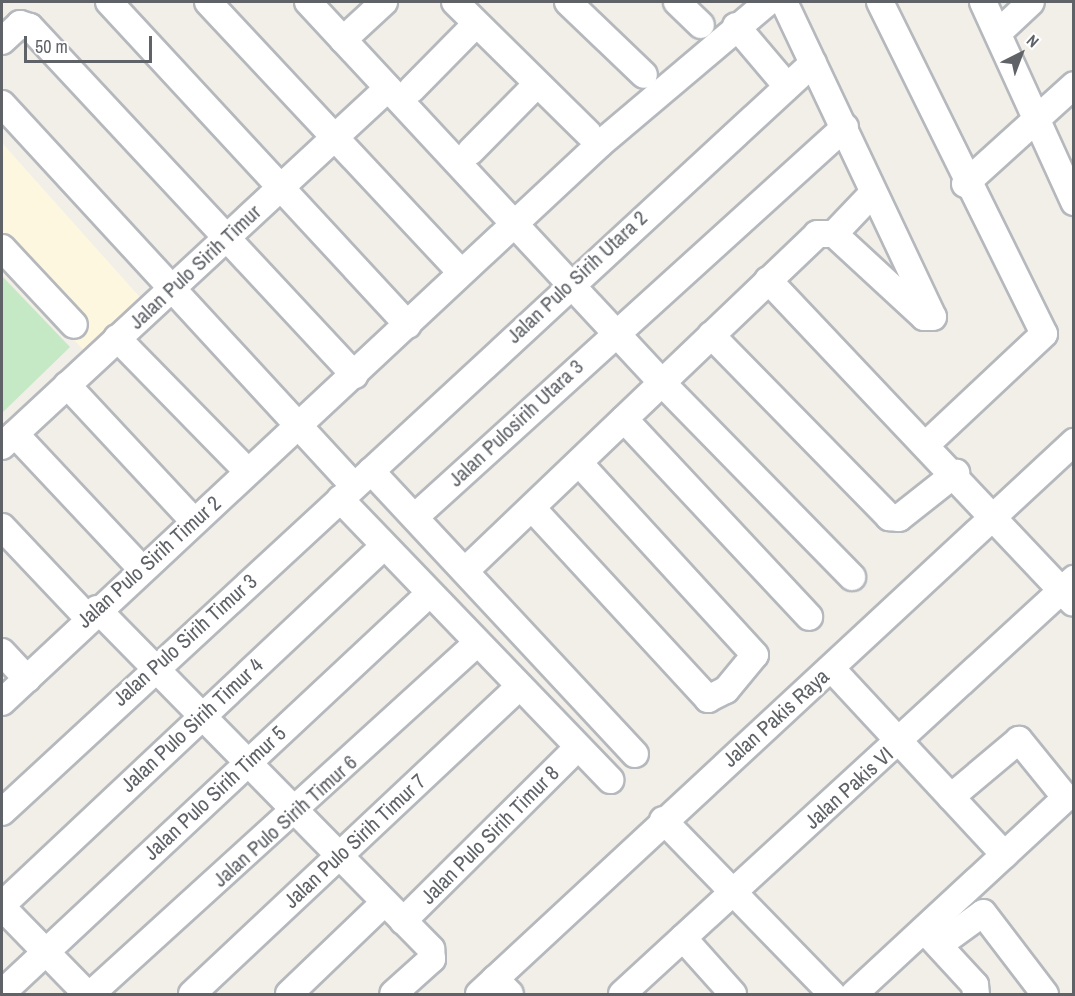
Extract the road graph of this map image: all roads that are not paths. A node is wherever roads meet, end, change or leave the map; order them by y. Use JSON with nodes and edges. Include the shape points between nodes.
{"nodes":[{"id":1,"x":109,"y":2,"type":"edge"},
{"id":2,"x":208,"y":2,"type":"edge"},
{"id":3,"x":308,"y":2,"type":"edge"},
{"id":4,"x":384,"y":2,"type":"edge"},
{"id":5,"x":455,"y":2,"type":"edge"},
{"id":6,"x":568,"y":2,"type":"edge"},
{"id":7,"x":677,"y":2,"type":"edge"},
{"id":8,"x":768,"y":2,"type":"edge"},
{"id":9,"x":784,"y":2,"type":"edge"},
{"id":10,"x":880,"y":2,"type":"edge"},
{"id":11,"x":983,"y":2,"type":"edge"},
{"id":12,"x":1031,"y":2,"type":"edge"},
{"id":13,"x":476,"y":24,"type":"junction"},
{"id":14,"x":700,"y":25,"type":"dead end"},
{"id":15,"x":736,"y":27,"type":"junction"},
{"id":16,"x":998,"y":33,"type":"junction"},
{"id":17,"x":343,"y":40,"type":"junction"},
{"id":18,"x":2,"y":41,"type":"edge"},
{"id":19,"x":813,"y":63,"type":"junction"},
{"id":20,"x":644,"y":75,"type":"dead end"},
{"id":21,"x":536,"y":85,"type":"junction"},
{"id":22,"x":786,"y":85,"type":"junction"},
{"id":23,"x":1074,"y":85,"type":"edge"},
{"id":24,"x":400,"y":88,"type":"junction"},
{"id":25,"x":2,"y":104,"type":"edge"},
{"id":26,"x":1036,"y":119,"type":"junction"},
{"id":27,"x":844,"y":127,"type":"junction"},
{"id":28,"x":588,"y":133,"type":"dead end"},
{"id":29,"x":334,"y":137,"type":"junction"},
{"id":30,"x":471,"y":151,"type":"dead end"},
{"id":31,"x":966,"y":184,"type":"junction"},
{"id":32,"x":279,"y":189,"type":"junction"},
{"id":33,"x":872,"y":194,"type":"junction"},
{"id":34,"x":1074,"y":202,"type":"edge"},
{"id":35,"x":514,"y":223,"type":"junction"},
{"id":36,"x":834,"y":234,"type":"junction"},
{"id":37,"x":226,"y":237,"type":"junction"},
{"id":38,"x":2,"y":248,"type":"edge"},
{"id":39,"x":461,"y":272,"type":"junction"},
{"id":40,"x":768,"y":280,"type":"junction"},
{"id":41,"x":570,"y":283,"type":"junction"},
{"id":42,"x":174,"y":286,"type":"junction"},
{"id":43,"x":74,"y":325,"type":"dead end"},
{"id":44,"x":408,"y":325,"type":"junction"},
{"id":45,"x":616,"y":330,"type":"junction"},
{"id":46,"x":711,"y":335,"type":"junction"},
{"id":47,"x":117,"y":338,"type":"junction"},
{"id":48,"x":355,"y":375,"type":"junction"},
{"id":49,"x":662,"y":383,"type":"junction"},
{"id":50,"x":67,"y":385,"type":"junction"},
{"id":51,"x":624,"y":419,"type":"junction"},
{"id":52,"x":300,"y":425,"type":"junction"},
{"id":53,"x":8,"y":440,"type":"edge"},
{"id":54,"x":1074,"y":442,"type":"edge"},
{"id":55,"x":928,"y":443,"type":"junction"},
{"id":56,"x":579,"y":464,"type":"junction"},
{"id":57,"x":248,"y":472,"type":"junction"},
{"id":58,"x":956,"y":473,"type":"junction"},
{"id":59,"x":355,"y":485,"type":"junction"},
{"id":60,"x":532,"y":508,"type":"junction"},
{"id":61,"x":416,"y":516,"type":"junction"},
{"id":62,"x":996,"y":517,"type":"junction"},
{"id":63,"x":194,"y":521,"type":"junction"},
{"id":64,"x":2,"y":527,"type":"edge"},
{"id":65,"x":384,"y":546,"type":"junction"},
{"id":66,"x":141,"y":568,"type":"junction"},
{"id":67,"x":466,"y":570,"type":"junction"},
{"id":68,"x":852,"y":577,"type":"dead end"},
{"id":69,"x":1070,"y":590,"type":"edge"},
{"id":70,"x":429,"y":594,"type":"junction"},
{"id":71,"x":92,"y":613,"type":"junction"},
{"id":72,"x":809,"y":617,"type":"dead end"},
{"id":73,"x":476,"y":644,"type":"junction"},
{"id":74,"x":2,"y":652,"type":"edge"},
{"id":75,"x":156,"y":667,"type":"junction"},
{"id":76,"x":831,"y":668,"type":"junction"},
{"id":77,"x":27,"y":679,"type":"junction"},
{"id":78,"x":518,"y":688,"type":"junction"},
{"id":79,"x":2,"y":702,"type":"edge"},
{"id":80,"x":201,"y":714,"type":"junction"},
{"id":81,"x":899,"y":743,"type":"junction"},
{"id":82,"x":577,"y":748,"type":"junction"},
{"id":83,"x":635,"y":754,"type":"dead end"},
{"id":84,"x":249,"y":761,"type":"junction"},
{"id":85,"x":610,"y":780,"type":"dead end"},
{"id":86,"x":951,"y":797,"type":"junction"},
{"id":87,"x":2,"y":812,"type":"edge"},
{"id":88,"x":295,"y":813,"type":"junction"},
{"id":89,"x":663,"y":820,"type":"junction"},
{"id":90,"x":1005,"y":855,"type":"junction"},
{"id":91,"x":338,"y":857,"type":"junction"},
{"id":92,"x":735,"y":890,"type":"junction"},
{"id":93,"x":384,"y":903,"type":"junction"},
{"id":94,"x":2,"y":906,"type":"edge"},
{"id":95,"x":404,"y":921,"type":"junction"},
{"id":96,"x":931,"y":937,"type":"junction"},
{"id":97,"x":683,"y":938,"type":"junction"},
{"id":98,"x":45,"y":951,"type":"junction"},
{"id":99,"x":495,"y":989,"type":"edge"},
{"id":100,"x":2,"y":993,"type":"edge"},
{"id":101,"x":89,"y":994,"type":"edge"},
{"id":102,"x":192,"y":994,"type":"edge"},
{"id":103,"x":289,"y":994,"type":"edge"},
{"id":104,"x":393,"y":994,"type":"edge"},
{"id":105,"x":624,"y":994,"type":"edge"},
{"id":106,"x":733,"y":994,"type":"edge"},
{"id":107,"x":832,"y":994,"type":"edge"},
{"id":108,"x":854,"y":994,"type":"edge"},
{"id":109,"x":976,"y":994,"type":"edge"},
{"id":110,"x":1046,"y":994,"type":"edge"}],
"edges":[{"from":1,"to":32,"type":"street"},
{"from":2,"to":29,"type":"street"},
{"from":3,"to":17,"type":"street"},
{"from":4,"to":17,"type":"street"},
{"from":5,"to":13,"type":"street"},
{"from":6,"to":20,"type":"street"},
{"from":7,"to":14,"type":"street"},
{"from":8,"to":15,"type":"street","name":"Jalan Pulo Sirih Timur 2"},
{"from":9,"to":19,"type":"street"},
{"from":10,"to":31,"type":"street"},
{"from":11,"to":16,"type":"street"},
{"from":12,"to":16,"type":"street"},
{"from":13,"to":21,"type":"street"},
{"from":13,"to":24,"type":"street","name":"Jalan Pulo Sirih Timur"},
{"from":15,"to":22,"type":"street"},
{"from":15,"to":35,"type":"street","name":"Jalan Pulo Sirih Timur 2"},
{"from":16,"to":26,"type":"street"},
{"from":17,"to":24,"type":"street"},
{"from":18,"to":37,"type":"street","via":[[20,24],[30,27]]},
{"from":19,"to":22,"type":"street","name":"Jalan Pulo Sirih Utara 2"},
{"from":19,"to":27,"type":"street"},
{"from":21,"to":28,"type":"street"},
{"from":21,"to":30,"type":"street"},
{"from":22,"to":41,"type":"street","name":"Jalan Pulo Sirih Utara 2"},
{"from":23,"to":26,"type":"street"},
{"from":24,"to":29,"type":"street","name":"Jalan Pulo Sirih Timur"},
{"from":24,"to":35,"type":"street"},
{"from":25,"to":42,"type":"street"},
{"from":26,"to":31,"type":"street"},
{"from":26,"to":34,"type":"street"},
{"from":27,"to":33,"type":"street"},
{"from":27,"to":45,"type":"street","name":"Jalan Pulosirih Utara 3"},
{"from":29,"to":32,"type":"street","name":"Jalan Pulo Sirih Timur"},
{"from":29,"to":39,"type":"street"},
{"from":31,"to":55,"type":"street","via":[[1044,338]]},
{"from":32,"to":37,"type":"street","name":"Jalan Pulo Sirih Timur"},
{"from":32,"to":44,"type":"street"},
{"from":33,"to":36,"type":"street"},
{"from":33,"to":36,"type":"street","via":[[933,317],[924,317]]},
{"from":35,"to":39,"type":"street","name":"Jalan Pulo Sirih Timur 2"},
{"from":35,"to":41,"type":"street"},
{"from":36,"to":40,"type":"street","via":[[817,234]]},
{"from":37,"to":42,"type":"street","name":"Jalan Pulo Sirih Timur"},
{"from":37,"to":48,"type":"street"},
{"from":38,"to":43,"type":"street"},
{"from":39,"to":44,"type":"street","name":"Jalan Pulo Sirih Timur 2"},
{"from":40,"to":46,"type":"street"},
{"from":40,"to":55,"type":"street"},
{"from":41,"to":45,"type":"street"},
{"from":41,"to":59,"type":"street","name":"Jalan Pulo Sirih Utara 2"},
{"from":42,"to":47,"type":"street","name":"Jalan Pulo Sirih Timur"},
{"from":42,"to":52,"type":"street"},
{"from":44,"to":48,"type":"street","name":"Jalan Pulo Sirih Timur 2"},
{"from":45,"to":49,"type":"street"},
{"from":45,"to":61,"type":"street","name":"Jalan Pulosirih Utara 3"},
{"from":46,"to":49,"type":"street"},
{"from":46,"to":58,"type":"street","via":[[889,517],[899,518]]},
{"from":47,"to":50,"type":"street","name":"Jalan Pulo Sirih Timur"},
{"from":47,"to":57,"type":"street"},
{"from":48,"to":52,"type":"street","name":"Jalan Pulo Sirih Timur 2"},
{"from":49,"to":51,"type":"street"},
{"from":49,"to":68,"type":"street"},
{"from":50,"to":53,"type":"street","name":"Jalan Pulo Sirih Timur"},
{"from":50,"to":63,"type":"street"},
{"from":51,"to":56,"type":"street"},
{"from":51,"to":72,"type":"street"},
{"from":52,"to":57,"type":"street","name":"Jalan Pulo Sirih Timur 2"},
{"from":52,"to":59,"type":"street"},
{"from":53,"to":66,"type":"street"},
{"from":54,"to":62,"type":"street","name":"Jalan Pakis Raya"},
{"from":55,"to":58,"type":"street"},
{"from":56,"to":60,"type":"street"},
{"from":56,"to":60,"type":"street","via":[[755,655],[726,690],[709,700]]},
{"from":57,"to":63,"type":"street","name":"Jalan Pulo Sirih Timur 2"},
{"from":58,"to":62,"type":"street"},
{"from":59,"to":61,"type":"street"},
{"from":59,"to":65,"type":"street"},
{"from":59,"to":75,"type":"street","name":"Jalan Pulo Sirih Timur 3"},
{"from":60,"to":67,"type":"street"},
{"from":61,"to":67,"type":"street"},
{"from":62,"to":69,"type":"street"},
{"from":62,"to":76,"type":"street","name":"Jalan Pakis Raya"},
{"from":63,"to":66,"type":"street","name":"Jalan Pulo Sirih Timur 2"},
{"from":64,"to":71,"type":"street"},
{"from":65,"to":70,"type":"street"},
{"from":65,"to":80,"type":"street","name":"Jalan Pulo Sirih Timur 4"},
{"from":66,"to":71,"type":"street","name":"Jalan Pulo Sirih Timur 2"},
{"from":67,"to":83,"type":"street"},
{"from":69,"to":81,"type":"street","name":"Jalan Pakis VI"},
{"from":70,"to":73,"type":"street"},
{"from":70,"to":84,"type":"street","name":"Jalan Pulo Sirih Timur 5"},
{"from":71,"to":75,"type":"street"},
{"from":71,"to":77,"type":"street","name":"Jalan Pulo Sirih Timur 2"},
{"from":73,"to":78,"type":"street"},
{"from":73,"to":88,"type":"street","name":"Jalan Pulo Sirih Timur 6"},
{"from":74,"to":77,"type":"street"},
{"from":75,"to":80,"type":"street"},
{"from":75,"to":87,"type":"street","name":"Jalan Pulo Sirih Timur 3"},
{"from":76,"to":81,"type":"street"},
{"from":76,"to":89,"type":"street","name":"Jalan Pakis Raya"},
{"from":77,"to":79,"type":"street","name":"Jalan Pulo Sirih Timur 2"},
{"from":78,"to":82,"type":"street"},
{"from":78,"to":91,"type":"street","name":"Jalan Pulo Sirih Timur 7"},
{"from":80,"to":84,"type":"street"},
{"from":80,"to":94,"type":"street","name":"Jalan Pulo Sirih Timur 4"},
{"from":81,"to":86,"type":"street"},
{"from":81,"to":92,"type":"street","name":"Jalan Pakis VI"},
{"from":82,"to":85,"type":"street"},
{"from":82,"to":95,"type":"street","name":"Jalan Pulo Sirih Timur 8"},
{"from":84,"to":88,"type":"street"},
{"from":84,"to":98,"type":"street","name":"Jalan Pulo Sirih Timur 5"},
{"from":86,"to":90,"type":"street"},
{"from":86,"to":90,"type":"street","via":[[1015,742],[1025,742],[1066,798]]},
{"from":88,"to":91,"type":"street"},
{"from":88,"to":101,"type":"street","name":"Jalan Pulo Sirih Timur 6"},
{"from":89,"to":92,"type":"street"},
{"from":89,"to":99,"type":"street","name":"Jalan Pakis Raya"},
{"from":90,"to":96,"type":"street"},
{"from":91,"to":93,"type":"street"},
{"from":91,"to":102,"type":"street","name":"Jalan Pulo Sirih Timur 7"},
{"from":92,"to":97,"type":"street","name":"Jalan Pakis VI"},
{"from":92,"to":107,"type":"street"},
{"from":93,"to":95,"type":"street"},
{"from":93,"to":103,"type":"street"},
{"from":94,"to":98,"type":"street"},
{"from":95,"to":104,"type":"street","via":[[433,956]]},
{"from":96,"to":108,"type":"street"},
{"from":96,"to":109,"type":"street","via":[[976,986]]},
{"from":96,"to":110,"type":"street","via":[[983,913]]},
{"from":97,"to":105,"type":"street","name":"Jalan Pakis VI"},
{"from":97,"to":106,"type":"street"},
{"from":98,"to":100,"type":"street","name":"Jalan Pulo Sirih Timur 5"},
{"from":98,"to":101,"type":"street"}]}
